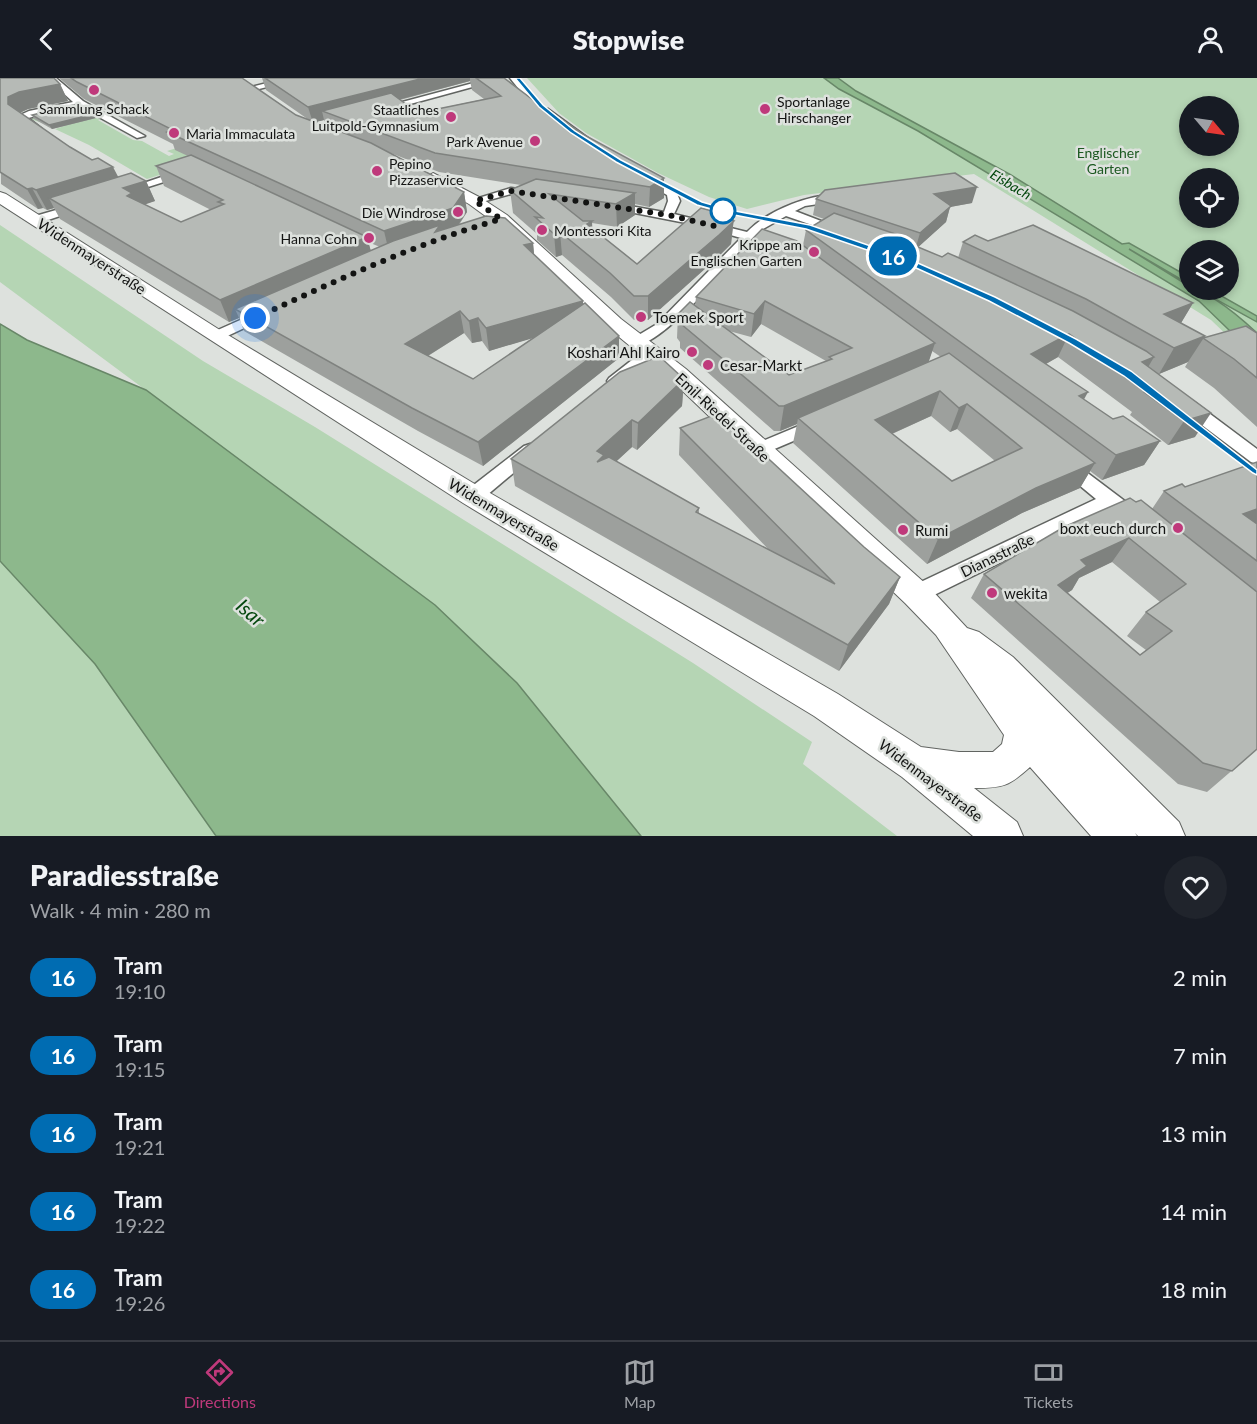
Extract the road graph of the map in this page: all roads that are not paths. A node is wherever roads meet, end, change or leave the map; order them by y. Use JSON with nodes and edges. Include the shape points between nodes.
{"nodes":[{"id":1,"x":51,"y":78,"type":"edge"},
{"id":2,"x":237,"y":78,"type":"edge"},
{"id":3,"x":299,"y":78,"type":"edge"},
{"id":4,"x":502,"y":78,"type":"edge"},
{"id":5,"x":514,"y":78,"type":"edge"},
{"id":6,"x":251,"y":88,"type":"junction"},
{"id":7,"x":268,"y":101,"type":"edge"},
{"id":8,"x":80,"y":102,"type":"junction"},
{"id":9,"x":372,"y":111,"type":"edge"},
{"id":10,"x":552,"y":120,"type":"edge"},
{"id":11,"x":46,"y":134,"type":"edge"},
{"id":12,"x":140,"y":136,"type":"edge"},
{"id":13,"x":200,"y":168,"type":"edge"},
{"id":14,"x":421,"y":172,"type":"edge"},
{"id":15,"x":632,"y":172,"type":"edge"},
{"id":16,"x":115,"y":195,"type":"edge"},
{"id":17,"x":544,"y":195,"type":"edge"},
{"id":18,"x":857,"y":196,"type":"edge"},
{"id":19,"x":0,"y":197,"type":"edge"},
{"id":20,"x":475,"y":201,"type":"junction"},
{"id":21,"x":92,"y":202,"type":"edge"},
{"id":22,"x":603,"y":205,"type":"edge"},
{"id":23,"x":786,"y":212,"type":"junction"},
{"id":24,"x":668,"y":215,"type":"junction"},
{"id":25,"x":501,"y":219,"type":"junction"},
{"id":26,"x":36,"y":220,"type":"junction"},
{"id":27,"x":481,"y":225,"type":"edge"},
{"id":28,"x":752,"y":236,"type":"junction"},
{"id":29,"x":859,"y":237,"type":"edge"},
{"id":30,"x":790,"y":254,"type":"edge"},
{"id":31,"x":279,"y":307,"type":"edge"},
{"id":32,"x":216,"y":336,"type":"junction"},
{"id":33,"x":644,"y":347,"type":"junction"},
{"id":34,"x":601,"y":392,"type":"edge"},
{"id":35,"x":1177,"y":398,"type":"edge"},
{"id":36,"x":834,"y":417,"type":"edge"},
{"id":37,"x":546,"y":437,"type":"edge"},
{"id":38,"x":759,"y":450,"type":"junction"},
{"id":39,"x":1055,"y":457,"type":"edge"},
{"id":40,"x":1257,"y":458,"type":"edge"},
{"id":41,"x":473,"y":496,"type":"junction"},
{"id":42,"x":1111,"y":500,"type":"junction"},
{"id":43,"x":1145,"y":528,"type":"edge"},
{"id":44,"x":916,"y":594,"type":"junction"},
{"id":45,"x":947,"y":626,"type":"junction"},
{"id":46,"x":1023,"y":732,"type":"junction"},
{"id":47,"x":915,"y":764,"type":"junction"},
{"id":48,"x":1003,"y":836,"type":"edge"},
{"id":49,"x":1117,"y":836,"type":"edge"},
{"id":50,"x":1166,"y":836,"type":"edge"}],
"edges":[{"from":1,"to":8,"type":"street"},
{"from":2,"to":6,"type":"main road"},
{"from":3,"to":6,"type":"street"},
{"from":4,"to":9,"type":"street"},
{"from":5,"to":10,"type":"street"},
{"from":6,"to":7,"type":"main road"},
{"from":8,"to":11,"type":"street","via":[[21,118]]},
{"from":8,"to":12,"type":"street"},
{"from":13,"to":16,"type":"street","via":[[132,185]]},
{"from":14,"to":20,"type":"main road","name":"Emil-Riedel-Straße"},
{"from":15,"to":24,"type":"street","via":[[672,193],[674,201]]},
{"from":17,"to":20,"type":"street","via":[[511,191]]},
{"from":18,"to":23,"type":"street","via":[[802,203]]},
{"from":19,"to":26,"type":"main road","name":"Widenmayerstraße"},
{"from":20,"to":25,"type":"main road","name":"Emil-Riedel-Straße"},
{"from":21,"to":26,"type":"street"},
{"from":22,"to":24,"type":"street"},
{"from":23,"to":28,"type":"street","via":[[759,226]]},
{"from":23,"to":29,"type":"street"},
{"from":24,"to":28,"type":"street"},
{"from":25,"to":27,"type":"street"},
{"from":25,"to":33,"type":"main road","name":"Emil-Riedel-Straße"},
{"from":26,"to":32,"type":"main road","name":"Widenmayerstraße"},
{"from":28,"to":30,"type":"street"},
{"from":28,"to":33,"type":"street"},
{"from":31,"to":32,"type":"street"},
{"from":32,"to":41,"type":"main road","name":"Widenmayerstraße"},
{"from":33,"to":34,"type":"street"},
{"from":33,"to":38,"type":"main road","name":"Emil-Riedel-Straße"},
{"from":35,"to":40,"type":"street"},
{"from":36,"to":38,"type":"street"},
{"from":37,"to":41,"type":"street"},
{"from":38,"to":44,"type":"main road","name":"Emil-Riedel-Straße"},
{"from":39,"to":42,"type":"street"},
{"from":41,"to":47,"type":"main road","name":"Widenmayerstraße","via":[[826,705]]},
{"from":42,"to":43,"type":"street"},
{"from":42,"to":44,"type":"street","name":"Dianastraße"},
{"from":44,"to":45,"type":"main road"},
{"from":45,"to":46,"type":"main road"},
{"from":45,"to":50,"type":"main road","via":[[1001,667]]},
{"from":46,"to":47,"type":"main road","via":[[1018,754],[1000,770]]},
{"from":46,"to":49,"type":"main road"},
{"from":47,"to":48,"type":"main road","name":"Widenmayerstraße"}]}
